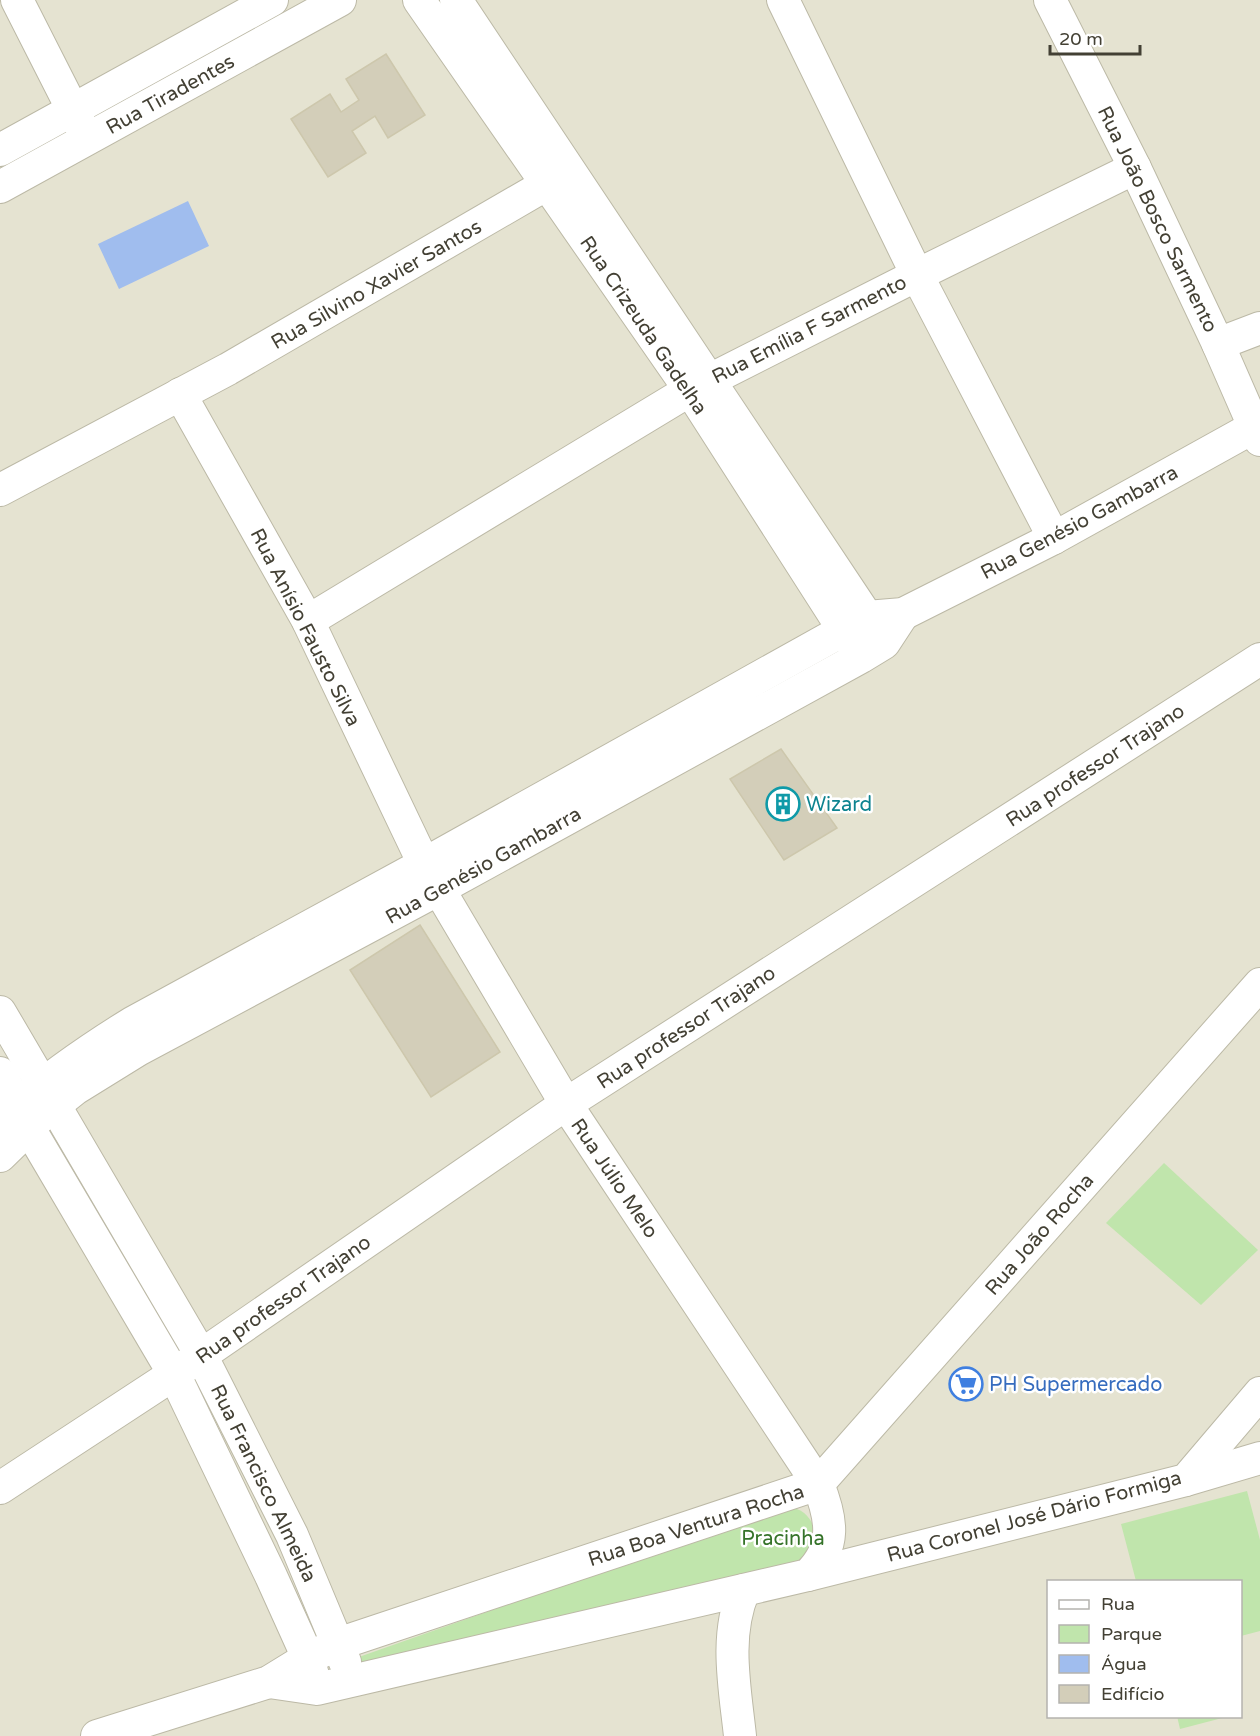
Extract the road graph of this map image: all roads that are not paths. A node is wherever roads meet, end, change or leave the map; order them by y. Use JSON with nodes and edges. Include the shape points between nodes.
{"nodes":[{"id":1,"x":17,"y":0,"type":"edge"},
{"id":2,"x":272,"y":0,"type":"edge"},
{"id":3,"x":340,"y":0,"type":"edge"},
{"id":4,"x":419,"y":0,"type":"edge"},
{"id":5,"x":456,"y":0,"type":"edge"},
{"id":6,"x":783,"y":0,"type":"edge"},
{"id":7,"x":1050,"y":0,"type":"edge"},
{"id":8,"x":246,"y":16,"type":"junction"},
{"id":9,"x":262,"y":43,"type":"junction"},
{"id":10,"x":72,"y":110,"type":"junction"},
{"id":11,"x":88,"y":140,"type":"junction"},
{"id":12,"x":0,"y":150,"type":"edge"},
{"id":13,"x":1135,"y":168,"type":"junction"},
{"id":14,"x":558,"y":178,"type":"junction"},
{"id":15,"x":0,"y":187,"type":"edge"},
{"id":16,"x":916,"y":274,"type":"junction"},
{"id":17,"x":1260,"y":328,"type":"edge"},
{"id":18,"x":1218,"y":344,"type":"junction"},
{"id":19,"x":700,"y":385,"type":"junction"},
{"id":20,"x":180,"y":394,"type":"junction"},
{"id":21,"x":1257,"y":434,"type":"edge"},
{"id":22,"x":0,"y":490,"type":"edge"},
{"id":23,"x":1054,"y":538,"type":"junction"},
{"id":24,"x":903,"y":614,"type":"junction"},
{"id":25,"x":308,"y":621,"type":"junction"},
{"id":26,"x":856,"y":624,"type":"junction"},
{"id":27,"x":872,"y":650,"type":"junction"},
{"id":28,"x":1260,"y":659,"type":"edge"},
{"id":29,"x":432,"y":877,"type":"junction"},
{"id":30,"x":1260,"y":984,"type":"edge"},
{"id":31,"x":0,"y":1012,"type":"edge"},
{"id":32,"x":0,"y":1073,"type":"edge"},
{"id":33,"x":47,"y":1095,"type":"junction"},
{"id":34,"x":566,"y":1104,"type":"junction"},
{"id":35,"x":15,"y":1118,"type":"edge"},
{"id":36,"x":0,"y":1156,"type":"edge"},
{"id":37,"x":201,"y":1354,"type":"junction"},
{"id":38,"x":174,"y":1374,"type":"junction"},
{"id":39,"x":1260,"y":1393,"type":"edge"},
{"id":40,"x":1260,"y":1458,"type":"edge"},
{"id":41,"x":1186,"y":1480,"type":"junction"},
{"id":42,"x":818,"y":1484,"type":"junction"},
{"id":43,"x":0,"y":1488,"type":"edge"},
{"id":44,"x":808,"y":1575,"type":"junction"},
{"id":45,"x":744,"y":1590,"type":"junction"},
{"id":46,"x":338,"y":1644,"type":"junction"},
{"id":47,"x":308,"y":1658,"type":"junction"},
{"id":48,"x":352,"y":1680,"type":"junction"},
{"id":49,"x":269,"y":1682,"type":"junction"},
{"id":50,"x":317,"y":1689,"type":"junction"},
{"id":51,"x":97,"y":1736,"type":"edge"},
{"id":52,"x":740,"y":1736,"type":"edge"}],
"edges":[{"from":1,"to":10,"type":"street"},
{"from":2,"to":8,"type":"street","name":"Rua Tiradentes"},
{"from":3,"to":9,"type":"street","name":"Rua Tiradentes"},
{"from":4,"to":14,"type":"street","name":"Rua Crizeuda Gadelha"},
{"from":5,"to":14,"type":"street","name":"Rua Crizeuda Gadelha"},
{"from":6,"to":16,"type":"street"},
{"from":7,"to":13,"type":"street","name":"Rua João Bosco Sarmento"},
{"from":8,"to":9,"type":"street"},
{"from":8,"to":10,"type":"street","name":"Rua Tiradentes"},
{"from":9,"to":11,"type":"street","name":"Rua Tiradentes"},
{"from":10,"to":11,"type":"street"},
{"from":10,"to":12,"type":"street","name":"Rua Tiradentes"},
{"from":11,"to":15,"type":"street","name":"Rua Tiradentes"},
{"from":13,"to":16,"type":"street","name":"Rua Emília F Sarmento"},
{"from":13,"to":18,"type":"street","name":"Rua João Bosco Sarmento"},
{"from":14,"to":19,"type":"street","name":"Rua Crizeuda Gadelha"},
{"from":14,"to":20,"type":"street","name":"Rua Silvino Xavier Santos"},
{"from":16,"to":19,"type":"street","name":"Rua Emília F Sarmento"},
{"from":16,"to":23,"type":"street"},
{"from":17,"to":18,"type":"street"},
{"from":18,"to":21,"type":"street","name":"Rua João Bosco Sarmento"},
{"from":19,"to":25,"type":"street","name":"Rua Emília F Sarmento"},
{"from":19,"to":26,"type":"street","name":"Rua Crizeuda Gadelha"},
{"from":20,"to":22,"type":"street","name":"Rua Silvino Xavier Santos"},
{"from":20,"to":25,"type":"street","name":"Rua Anísio Fausto Silva"},
{"from":21,"to":23,"type":"street","name":"Rua Genésio Gambarra"},
{"from":23,"to":24,"type":"street","name":"Rua Genésio Gambarra"},
{"from":24,"to":26,"type":"street","name":"Rua Genésio Gambarra"},
{"from":24,"to":27,"type":"street","name":"Rua Genésio Gambarra"},
{"from":25,"to":29,"type":"street","name":"Rua Anísio Fausto Silva"},
{"from":26,"to":27,"type":"street","name":"Rua Crizeuda Gadelha"},
{"from":26,"to":29,"type":"street","name":"Rua Genésio Gambarra"},
{"from":27,"to":29,"type":"street","name":"Rua Genésio Gambarra"},
{"from":28,"to":34,"type":"street","name":"Rua professor Trajano"},
{"from":29,"to":33,"type":"street","name":"Rua Genésio Gambarra","via":[[92,1078]]},
{"from":29,"to":34,"type":"street","name":"Rua Júlio Melo"},
{"from":30,"to":42,"type":"street","name":"Rua João Rocha"},
{"from":31,"to":33,"type":"street","name":"Rua Francisco Almeida"},
{"from":32,"to":35,"type":"street","name":"Rua Francisco Almeida"},
{"from":33,"to":35,"type":"street","name":"Rua Genésio Gambarra"},
{"from":33,"to":37,"type":"street","name":"Rua Francisco Almeida"},
{"from":34,"to":37,"type":"street","name":"Rua professor Trajano"},
{"from":34,"to":42,"type":"street","name":"Rua Júlio Melo"},
{"from":35,"to":36,"type":"street","name":"Rua Genésio Gambarra"},
{"from":35,"to":38,"type":"street","name":"Rua Francisco Almeida"},
{"from":37,"to":38,"type":"street","name":"Rua professor Trajano"},
{"from":37,"to":46,"type":"street","name":"Rua Francisco Almeida","via":[[292,1535]]},
{"from":38,"to":43,"type":"street","name":"Rua professor Trajano"},
{"from":38,"to":47,"type":"street","name":"Rua Francisco Almeida"},
{"from":39,"to":41,"type":"street","name":"Rua Coronel José Dário Formiga"},
{"from":40,"to":41,"type":"street"},
{"from":41,"to":44,"type":"street","name":"Rua Coronel José Dário Formiga"},
{"from":42,"to":44,"type":"street","name":"Rua Boa Ventura Rocha","via":[[831,1527],[826,1550]]},
{"from":42,"to":46,"type":"street","name":"Rua Boa Ventura Rocha"},
{"from":44,"to":45,"type":"street","name":"Rua Boa Ventura Rocha"},
{"from":45,"to":48,"type":"street","name":"Rua Boa Ventura Rocha"},
{"from":45,"to":52,"type":"street","via":[[732,1633]]},
{"from":46,"to":47,"type":"street","name":"Rua Boa Ventura Rocha"},
{"from":46,"to":48,"type":"street","name":"Rua Francisco Almeida"},
{"from":47,"to":49,"type":"street","name":"Rua Boa Ventura Rocha"},
{"from":47,"to":50,"type":"street","name":"Rua Francisco Almeida"},
{"from":48,"to":50,"type":"street","name":"Rua Boa Ventura Rocha"},
{"from":49,"to":50,"type":"street","name":"Rua Boa Ventura Rocha"},
{"from":49,"to":51,"type":"street","name":"Rua Boa Ventura Rocha"}]}
